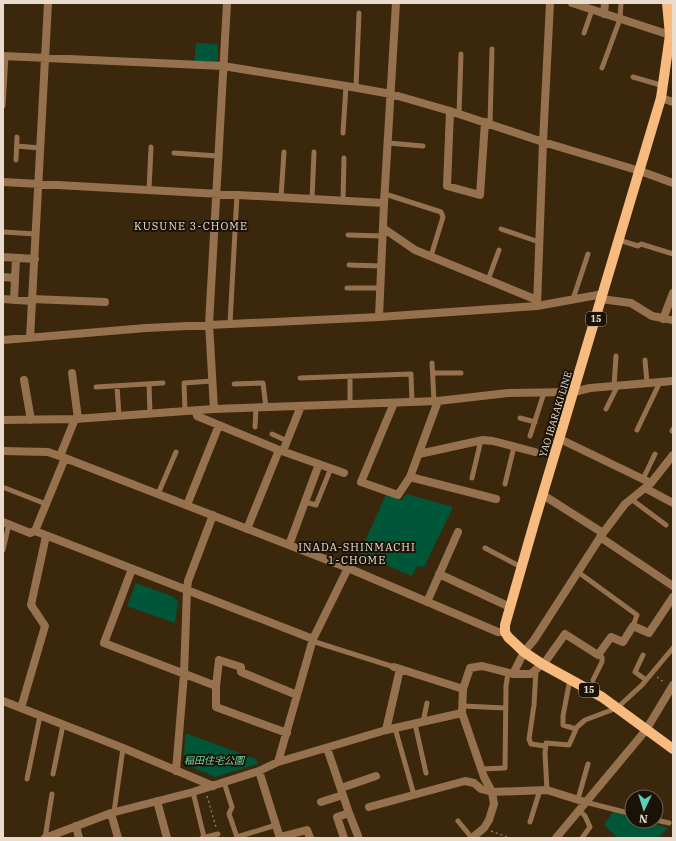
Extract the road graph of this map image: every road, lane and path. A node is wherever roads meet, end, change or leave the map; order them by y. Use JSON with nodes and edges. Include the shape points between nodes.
{"nodes":[{"id":1,"x":48,"y":3,"type":"edge"},
{"id":2,"x":227,"y":3,"type":"edge"},
{"id":3,"x":396,"y":3,"type":"edge"},
{"id":4,"x":550,"y":3,"type":"edge"},
{"id":5,"x":572,"y":3,"type":"edge"},
{"id":6,"x":605,"y":3,"type":"edge"},
{"id":7,"x":622,"y":3,"type":"edge"},
{"id":8,"x":667,"y":3,"type":"edge"},
{"id":9,"x":592,"y":10,"type":"junction"},
{"id":10,"x":359,"y":13,"type":"dead end"},
{"id":11,"x":604,"y":14,"type":"junction"},
{"id":12,"x":620,"y":19,"type":"junction"},
{"id":13,"x":584,"y":32,"type":"dead end"},
{"id":14,"x":672,"y":36,"type":"edge"},
{"id":15,"x":492,"y":49,"type":"dead end"},
{"id":16,"x":461,"y":54,"type":"dead end"},
{"id":17,"x":5,"y":56,"type":"edge"},
{"id":18,"x":45,"y":58,"type":"junction"},
{"id":19,"x":223,"y":66,"type":"junction"},
{"id":20,"x":602,"y":68,"type":"dead end"},
{"id":21,"x":633,"y":77,"type":"dead end"},
{"id":22,"x":346,"y":86,"type":"junction"},
{"id":23,"x":664,"y":86,"type":"junction"},
{"id":24,"x":356,"y":88,"type":"junction"},
{"id":25,"x":391,"y":94,"type":"junction"},
{"id":26,"x":661,"y":98,"type":"junction"},
{"id":27,"x":673,"y":102,"type":"edge"},
{"id":28,"x":3,"y":106,"type":"edge"},
{"id":29,"x":450,"y":111,"type":"junction"},
{"id":30,"x":459,"y":114,"type":"junction"},
{"id":31,"x":487,"y":123,"type":"junction"},
{"id":32,"x":343,"y":133,"type":"dead end"},
{"id":33,"x":18,"y":137,"type":"dead end"},
{"id":34,"x":543,"y":142,"type":"junction"},
{"id":35,"x":388,"y":143,"type":"junction"},
{"id":36,"x":17,"y":146,"type":"junction"},
{"id":37,"x":423,"y":146,"type":"dead end"},
{"id":38,"x":151,"y":147,"type":"dead end"},
{"id":39,"x":40,"y":148,"type":"junction"},
{"id":40,"x":284,"y":152,"type":"dead end"},
{"id":41,"x":314,"y":152,"type":"dead end"},
{"id":42,"x":174,"y":153,"type":"dead end"},
{"id":43,"x":218,"y":156,"type":"junction"},
{"id":44,"x":344,"y":158,"type":"dead end"},
{"id":45,"x":16,"y":160,"type":"dead end"},
{"id":46,"x":640,"y":171,"type":"junction"},
{"id":47,"x":3,"y":182,"type":"edge"},
{"id":48,"x":673,"y":182,"type":"edge"},
{"id":49,"x":38,"y":184,"type":"junction"},
{"id":50,"x":149,"y":190,"type":"junction"},
{"id":51,"x":215,"y":194,"type":"junction"},
{"id":52,"x":385,"y":194,"type":"junction"},
{"id":53,"x":238,"y":195,"type":"junction"},
{"id":54,"x":281,"y":197,"type":"junction"},
{"id":55,"x":312,"y":199,"type":"junction"},
{"id":56,"x":343,"y":201,"type":"junction"},
{"id":57,"x":384,"y":203,"type":"junction"},
{"id":58,"x":501,"y":229,"type":"dead end"},
{"id":59,"x":3,"y":232,"type":"edge"},
{"id":60,"x":383,"y":232,"type":"junction"},
{"id":61,"x":36,"y":234,"type":"junction"},
{"id":62,"x":348,"y":235,"type":"dead end"},
{"id":63,"x":619,"y":240,"type":"junction"},
{"id":64,"x":539,"y":242,"type":"junction"},
{"id":65,"x":499,"y":250,"type":"dead end"},
{"id":66,"x":588,"y":254,"type":"dead end"},
{"id":67,"x":673,"y":254,"type":"edge"},
{"id":68,"x":431,"y":256,"type":"junction"},
{"id":69,"x":3,"y":257,"type":"edge"},
{"id":70,"x":16,"y":258,"type":"junction"},
{"id":71,"x":34,"y":259,"type":"junction"},
{"id":72,"x":349,"y":265,"type":"dead end"},
{"id":73,"x":381,"y":266,"type":"junction"},
{"id":74,"x":3,"y":277,"type":"edge"},
{"id":75,"x":15,"y":278,"type":"junction"},
{"id":76,"x":488,"y":280,"type":"junction"},
{"id":77,"x":347,"y":288,"type":"dead end"},
{"id":78,"x":380,"y":288,"type":"junction"},
{"id":79,"x":673,"y":293,"type":"edge"},
{"id":80,"x":602,"y":297,"type":"junction"},
{"id":81,"x":3,"y":299,"type":"edge"},
{"id":82,"x":573,"y":299,"type":"junction"},
{"id":83,"x":14,"y":300,"type":"junction"},
{"id":84,"x":32,"y":300,"type":"junction"},
{"id":85,"x":105,"y":302,"type":"dead end"},
{"id":86,"x":537,"y":303,"type":"junction"},
{"id":87,"x":379,"y":317,"type":"junction"},
{"id":88,"x":663,"y":319,"type":"junction"},
{"id":89,"x":673,"y":320,"type":"edge"},
{"id":90,"x":230,"y":323,"type":"junction"},
{"id":91,"x":209,"y":324,"type":"junction"},
{"id":92,"x":30,"y":338,"type":"junction"},
{"id":93,"x":3,"y":340,"type":"edge"},
{"id":94,"x":616,"y":356,"type":"dead end"},
{"id":95,"x":645,"y":360,"type":"dead end"},
{"id":96,"x":432,"y":363,"type":"dead end"},
{"id":97,"x":72,"y":373,"type":"dead end"},
{"id":98,"x":433,"y":373,"type":"junction"},
{"id":99,"x":461,"y":373,"type":"dead end"},
{"id":100,"x":350,"y":376,"type":"junction"},
{"id":101,"x":300,"y":378,"type":"dead end"},
{"id":102,"x":24,"y":380,"type":"dead end"},
{"id":103,"x":212,"y":381,"type":"junction"},
{"id":104,"x":673,"y":381,"type":"edge"},
{"id":105,"x":660,"y":382,"type":"junction"},
{"id":106,"x":164,"y":383,"type":"dead end"},
{"id":107,"x":646,"y":383,"type":"junction"},
{"id":108,"x":149,"y":384,"type":"junction"},
{"id":109,"x":234,"y":384,"type":"dead end"},
{"id":110,"x":616,"y":385,"type":"junction"},
{"id":111,"x":117,"y":386,"type":"junction"},
{"id":112,"x":96,"y":387,"type":"dead end"},
{"id":113,"x":574,"y":392,"type":"junction"},
{"id":114,"x":544,"y":393,"type":"junction"},
{"id":115,"x":436,"y":401,"type":"junction"},
{"id":116,"x":412,"y":402,"type":"junction"},
{"id":117,"x":394,"y":403,"type":"junction"},
{"id":118,"x":350,"y":404,"type":"junction"},
{"id":119,"x":301,"y":406,"type":"junction"},
{"id":120,"x":256,"y":408,"type":"junction"},
{"id":121,"x":266,"y":408,"type":"junction"},
{"id":122,"x":214,"y":409,"type":"junction"},
{"id":123,"x":606,"y":409,"type":"dead end"},
{"id":124,"x":196,"y":410,"type":"junction"},
{"id":125,"x":185,"y":411,"type":"junction"},
{"id":126,"x":150,"y":414,"type":"junction"},
{"id":127,"x":119,"y":416,"type":"junction"},
{"id":128,"x":520,"y":418,"type":"dead end"},
{"id":129,"x":76,"y":419,"type":"junction"},
{"id":130,"x":3,"y":420,"type":"edge"},
{"id":131,"x":31,"y":420,"type":"junction"},
{"id":132,"x":535,"y":422,"type":"junction"},
{"id":133,"x":219,"y":425,"type":"junction"},
{"id":134,"x":255,"y":427,"type":"dead end"},
{"id":135,"x":637,"y":430,"type":"dead end"},
{"id":136,"x":272,"y":434,"type":"dead end"},
{"id":137,"x":530,"y":436,"type":"dead end"},
{"id":138,"x":560,"y":439,"type":"junction"},
{"id":139,"x":287,"y":440,"type":"junction"},
{"id":140,"x":481,"y":440,"type":"junction"},
{"id":141,"x":514,"y":447,"type":"junction"},
{"id":142,"x":281,"y":450,"type":"junction"},
{"id":143,"x":3,"y":451,"type":"edge"},
{"id":144,"x":176,"y":452,"type":"dead end"},
{"id":145,"x":535,"y":452,"type":"dead end"},
{"id":146,"x":419,"y":454,"type":"junction"},
{"id":147,"x":655,"y":454,"type":"dead end"},
{"id":148,"x":673,"y":455,"type":"edge"},
{"id":149,"x":63,"y":457,"type":"junction"},
{"id":150,"x":319,"y":464,"type":"junction"},
{"id":151,"x":331,"y":468,"type":"junction"},
{"id":152,"x":344,"y":473,"type":"dead end"},
{"id":153,"x":410,"y":477,"type":"junction"},
{"id":154,"x":472,"y":478,"type":"dead end"},
{"id":155,"x":647,"y":483,"type":"junction"},
{"id":156,"x":504,"y":484,"type":"dead end"},
{"id":157,"x":5,"y":488,"type":"dead end"},
{"id":158,"x":158,"y":494,"type":"junction"},
{"id":159,"x":543,"y":495,"type":"junction"},
{"id":160,"x":496,"y":499,"type":"dead end"},
{"id":161,"x":631,"y":499,"type":"junction"},
{"id":162,"x":305,"y":502,"type":"junction"},
{"id":163,"x":673,"y":503,"type":"edge"},
{"id":164,"x":46,"y":504,"type":"junction"},
{"id":165,"x":187,"y":505,"type":"junction"},
{"id":166,"x":213,"y":515,"type":"junction"},
{"id":167,"x":6,"y":523,"type":"edge"},
{"id":168,"x":666,"y":525,"type":"dead end"},
{"id":169,"x":247,"y":529,"type":"junction"},
{"id":170,"x":35,"y":531,"type":"junction"},
{"id":171,"x":458,"y":532,"type":"dead end"},
{"id":172,"x":602,"y":535,"type":"junction"},
{"id":173,"x":46,"y":536,"type":"junction"},
{"id":174,"x":289,"y":545,"type":"junction"},
{"id":175,"x":485,"y":548,"type":"dead end"},
{"id":176,"x":3,"y":550,"type":"edge"},
{"id":177,"x":521,"y":567,"type":"junction"},
{"id":178,"x":348,"y":568,"type":"junction"},
{"id":179,"x":132,"y":569,"type":"junction"},
{"id":180,"x":578,"y":572,"type":"junction"},
{"id":181,"x":439,"y":574,"type":"junction"},
{"id":182,"x":673,"y":586,"type":"edge"},
{"id":183,"x":187,"y":590,"type":"junction"},
{"id":184,"x":673,"y":597,"type":"edge"},
{"id":185,"x":427,"y":602,"type":"junction"},
{"id":186,"x":510,"y":607,"type":"junction"},
{"id":187,"x":633,"y":626,"type":"junction"},
{"id":188,"x":505,"y":632,"type":"junction"},
{"id":189,"x":313,"y":640,"type":"junction"},
{"id":190,"x":673,"y":648,"type":"edge"},
{"id":191,"x":524,"y":652,"type":"junction"},
{"id":192,"x":598,"y":655,"type":"junction"},
{"id":193,"x":643,"y":655,"type":"dead end"},
{"id":194,"x":540,"y":666,"type":"junction"},
{"id":195,"x":397,"y":668,"type":"junction"},
{"id":196,"x":510,"y":673,"type":"junction"},
{"id":197,"x":652,"y":673,"type":"junction"},
{"id":198,"x":184,"y":674,"type":"junction"},
{"id":199,"x":570,"y":680,"type":"junction"},
{"id":200,"x":593,"y":680,"type":"dead end"},
{"id":201,"x":646,"y":680,"type":"junction"},
{"id":202,"x":216,"y":686,"type":"junction"},
{"id":203,"x":672,"y":687,"type":"edge"},
{"id":204,"x":463,"y":689,"type":"junction"},
{"id":205,"x":297,"y":695,"type":"junction"},
{"id":206,"x":3,"y":701,"type":"edge"},
{"id":207,"x":427,"y":703,"type":"dead end"},
{"id":208,"x":21,"y":708,"type":"junction"},
{"id":209,"x":506,"y":708,"type":"junction"},
{"id":210,"x":617,"y":708,"type":"junction"},
{"id":211,"x":462,"y":709,"type":"junction"},
{"id":212,"x":40,"y":716,"type":"junction"},
{"id":213,"x":419,"y":723,"type":"junction"},
{"id":214,"x":63,"y":725,"type":"junction"},
{"id":215,"x":395,"y":728,"type":"junction"},
{"id":216,"x":576,"y":729,"type":"junction"},
{"id":217,"x":386,"y":730,"type":"junction"},
{"id":218,"x":646,"y":730,"type":"junction"},
{"id":219,"x":287,"y":733,"type":"junction"},
{"id":220,"x":545,"y":746,"type":"junction"},
{"id":221,"x":123,"y":748,"type":"junction"},
{"id":222,"x":327,"y":748,"type":"junction"},
{"id":223,"x":673,"y":749,"type":"edge"},
{"id":224,"x":278,"y":762,"type":"junction"},
{"id":225,"x":588,"y":764,"type":"dead end"},
{"id":226,"x":481,"y":769,"type":"junction"},
{"id":227,"x":176,"y":771,"type":"junction"},
{"id":228,"x":259,"y":771,"type":"junction"},
{"id":229,"x":426,"y":773,"type":"dead end"},
{"id":230,"x":53,"y":774,"type":"dead end"},
{"id":231,"x":376,"y":776,"type":"dead end"},
{"id":232,"x":27,"y":779,"type":"dead end"},
{"id":233,"x":224,"y":782,"type":"junction"},
{"id":234,"x":209,"y":787,"type":"junction"},
{"id":235,"x":544,"y":790,"type":"junction"},
{"id":236,"x":342,"y":791,"type":"junction"},
{"id":237,"x":193,"y":792,"type":"junction"},
{"id":238,"x":492,"y":792,"type":"junction"},
{"id":239,"x":52,"y":794,"type":"dead end"},
{"id":240,"x":414,"y":795,"type":"junction"},
{"id":241,"x":582,"y":800,"type":"junction"},
{"id":242,"x":157,"y":801,"type":"junction"},
{"id":243,"x":321,"y":802,"type":"dead end"},
{"id":244,"x":369,"y":807,"type":"dead end"},
{"id":245,"x":579,"y":810,"type":"junction"},
{"id":246,"x":113,"y":812,"type":"junction"},
{"id":247,"x":624,"y":812,"type":"edge"},
{"id":248,"x":349,"y":813,"type":"junction"},
{"id":249,"x":458,"y":821,"type":"dead end"},
{"id":250,"x":530,"y":822,"type":"dead end"},
{"id":251,"x":664,"y":822,"type":"edge"},
{"id":252,"x":669,"y":823,"type":"dead end"},
{"id":253,"x":276,"y":825,"type":"junction"},
{"id":254,"x":76,"y":826,"type":"junction"},
{"id":255,"x":484,"y":828,"type":"junction"},
{"id":256,"x":218,"y":834,"type":"joint"},
{"id":257,"x":358,"y":836,"type":"dead end"},
{"id":258,"x":45,"y":838,"type":"edge"},
{"id":259,"x":79,"y":838,"type":"edge"},
{"id":260,"x":118,"y":838,"type":"edge"},
{"id":261,"x":167,"y":838,"type":"edge"},
{"id":262,"x":203,"y":838,"type":"edge"},
{"id":263,"x":280,"y":838,"type":"edge"},
{"id":264,"x":310,"y":838,"type":"edge"},
{"id":265,"x":344,"y":838,"type":"edge"},
{"id":266,"x":472,"y":838,"type":"edge"},
{"id":267,"x":510,"y":838,"type":"edge"},
{"id":268,"x":556,"y":838,"type":"edge"},
{"id":269,"x":582,"y":838,"type":"edge"}],
"edges":[{"from":1,"to":18,"type":"street"},
{"from":2,"to":19,"type":"street"},
{"from":3,"to":25,"type":"street"},
{"from":4,"to":34,"type":"street"},
{"from":5,"to":9,"type":"street"},
{"from":6,"to":11,"type":"street"},
{"from":7,"to":12,"type":"lane"},
{"from":8,"to":14,"type":"main road","name":"YAO IBARAKI LINE","number":"15"},
{"from":9,"to":11,"type":"street"},
{"from":9,"to":13,"type":"lane"},
{"from":10,"to":24,"type":"lane"},
{"from":11,"to":12,"type":"street"},
{"from":12,"to":14,"type":"street"},
{"from":12,"to":20,"type":"lane"},
{"from":14,"to":23,"type":"main road","name":"YAO IBARAKI LINE","number":"15"},
{"from":15,"to":31,"type":"lane"},
{"from":16,"to":30,"type":"lane"},
{"from":17,"to":18,"type":"street"},
{"from":17,"to":28,"type":"lane"},
{"from":18,"to":19,"type":"street"},
{"from":18,"to":39,"type":"street"},
{"from":19,"to":22,"type":"street"},
{"from":19,"to":43,"type":"street"},
{"from":21,"to":23,"type":"lane"},
{"from":22,"to":24,"type":"street"},
{"from":22,"to":32,"type":"lane"},
{"from":23,"to":26,"type":"main road","name":"YAO IBARAKI LINE","number":"15"},
{"from":24,"to":25,"type":"street"},
{"from":25,"to":29,"type":"street"},
{"from":25,"to":35,"type":"street"},
{"from":26,"to":27,"type":"street"},
{"from":26,"to":46,"type":"main road","name":"YAO IBARAKI LINE","number":"15"},
{"from":29,"to":30,"type":"street"},
{"from":29,"to":31,"type":"street","via":[[448,186],[480,196]]},
{"from":30,"to":31,"type":"street"},
{"from":31,"to":34,"type":"street"},
{"from":33,"to":36,"type":"lane"},
{"from":34,"to":46,"type":"street"},
{"from":34,"to":64,"type":"street"},
{"from":35,"to":37,"type":"lane"},
{"from":35,"to":52,"type":"street"},
{"from":36,"to":39,"type":"lane"},
{"from":36,"to":45,"type":"lane"},
{"from":38,"to":50,"type":"lane"},
{"from":39,"to":49,"type":"street"},
{"from":40,"to":54,"type":"lane"},
{"from":41,"to":55,"type":"lane"},
{"from":42,"to":43,"type":"lane"},
{"from":43,"to":51,"type":"street"},
{"from":44,"to":56,"type":"lane"},
{"from":46,"to":48,"type":"street"},
{"from":46,"to":63,"type":"main road","name":"YAO IBARAKI LINE","number":"15"},
{"from":47,"to":49,"type":"street"},
{"from":49,"to":50,"type":"street"},
{"from":49,"to":61,"type":"street"},
{"from":50,"to":51,"type":"street"},
{"from":51,"to":53,"type":"street"},
{"from":51,"to":91,"type":"street"},
{"from":52,"to":57,"type":"street"},
{"from":52,"to":68,"type":"lane","via":[[441,212],[443,217]]},
{"from":53,"to":54,"type":"street"},
{"from":53,"to":90,"type":"lane"},
{"from":54,"to":55,"type":"street"},
{"from":55,"to":56,"type":"street"},
{"from":56,"to":57,"type":"street"},
{"from":57,"to":60,"type":"street"},
{"from":58,"to":64,"type":"lane"},
{"from":59,"to":61,"type":"lane"},
{"from":60,"to":62,"type":"lane"},
{"from":60,"to":68,"type":"street"},
{"from":60,"to":73,"type":"street"},
{"from":61,"to":71,"type":"street"},
{"from":63,"to":67,"type":"lane"},
{"from":63,"to":80,"type":"main road","name":"YAO IBARAKI LINE","number":"15"},
{"from":64,"to":86,"type":"street"},
{"from":65,"to":76,"type":"lane"},
{"from":66,"to":82,"type":"lane"},
{"from":68,"to":76,"type":"street"},
{"from":69,"to":70,"type":"street"},
{"from":70,"to":71,"type":"street"},
{"from":70,"to":75,"type":"street"},
{"from":71,"to":84,"type":"street"},
{"from":72,"to":73,"type":"lane"},
{"from":73,"to":78,"type":"street"},
{"from":74,"to":75,"type":"street"},
{"from":75,"to":83,"type":"street"},
{"from":76,"to":86,"type":"street"},
{"from":77,"to":78,"type":"lane"},
{"from":78,"to":87,"type":"street"},
{"from":79,"to":88,"type":"street"},
{"from":80,"to":82,"type":"street"},
{"from":80,"to":88,"type":"street","via":[[631,303],[652,316]]},
{"from":80,"to":113,"type":"main road","name":"YAO IBARAKI LINE","number":"15"},
{"from":81,"to":83,"type":"street"},
{"from":82,"to":86,"type":"street"},
{"from":83,"to":84,"type":"street"},
{"from":84,"to":85,"type":"street"},
{"from":84,"to":92,"type":"street"},
{"from":86,"to":87,"type":"street"},
{"from":87,"to":90,"type":"street"},
{"from":88,"to":89,"type":"street"},
{"from":90,"to":91,"type":"street"},
{"from":91,"to":92,"type":"street"},
{"from":91,"to":103,"type":"street"},
{"from":92,"to":93,"type":"street"},
{"from":94,"to":110,"type":"lane"},
{"from":95,"to":107,"type":"lane"},
{"from":96,"to":98,"type":"lane"},
{"from":97,"to":129,"type":"street"},
{"from":98,"to":99,"type":"lane"},
{"from":98,"to":115,"type":"lane"},
{"from":100,"to":101,"type":"lane"},
{"from":100,"to":116,"type":"lane","via":[[410,374]]},
{"from":100,"to":118,"type":"lane"},
{"from":102,"to":131,"type":"street"},
{"from":103,"to":122,"type":"street"},
{"from":103,"to":125,"type":"lane","via":[[184,382]]},
{"from":104,"to":105,"type":"street"},
{"from":105,"to":107,"type":"street"},
{"from":105,"to":135,"type":"lane"},
{"from":106,"to":108,"type":"lane"},
{"from":107,"to":110,"type":"street"},
{"from":108,"to":111,"type":"lane"},
{"from":108,"to":126,"type":"lane"},
{"from":109,"to":121,"type":"lane","via":[[263,382]]},
{"from":110,"to":113,"type":"street"},
{"from":110,"to":123,"type":"lane"},
{"from":111,"to":112,"type":"lane"},
{"from":111,"to":127,"type":"lane"},
{"from":113,"to":114,"type":"street"},
{"from":113,"to":138,"type":"main road","name":"YAO IBARAKI LINE","number":"15"},
{"from":114,"to":115,"type":"street","via":[[508,392]]},
{"from":114,"to":132,"type":"lane"},
{"from":115,"to":116,"type":"street"},
{"from":115,"to":146,"type":"street"},
{"from":116,"to":117,"type":"street"},
{"from":117,"to":118,"type":"street"},
{"from":117,"to":153,"type":"street","via":[[361,482],[398,495]]},
{"from":118,"to":119,"type":"street"},
{"from":119,"to":121,"type":"street"},
{"from":119,"to":139,"type":"street"},
{"from":120,"to":121,"type":"street"},
{"from":120,"to":122,"type":"street"},
{"from":120,"to":134,"type":"lane"},
{"from":122,"to":124,"type":"street"},
{"from":124,"to":125,"type":"street"},
{"from":124,"to":133,"type":"street","via":[[197,416]]},
{"from":125,"to":126,"type":"street"},
{"from":126,"to":127,"type":"street"},
{"from":127,"to":129,"type":"street"},
{"from":128,"to":132,"type":"lane"},
{"from":129,"to":131,"type":"street"},
{"from":129,"to":149,"type":"street"},
{"from":130,"to":131,"type":"street"},
{"from":132,"to":137,"type":"lane"},
{"from":133,"to":142,"type":"street"},
{"from":133,"to":165,"type":"street"},
{"from":136,"to":139,"type":"lane"},
{"from":138,"to":155,"type":"street"},
{"from":138,"to":159,"type":"main road","name":"YAO IBARAKI LINE","number":"15"},
{"from":139,"to":142,"type":"street"},
{"from":140,"to":141,"type":"street"},
{"from":140,"to":146,"type":"street"},
{"from":140,"to":154,"type":"lane"},
{"from":141,"to":145,"type":"street"},
{"from":141,"to":156,"type":"lane"},
{"from":142,"to":150,"type":"street"},
{"from":142,"to":169,"type":"street"},
{"from":143,"to":149,"type":"street","via":[[48,452]]},
{"from":144,"to":158,"type":"lane"},
{"from":146,"to":153,"type":"street"},
{"from":147,"to":155,"type":"lane"},
{"from":148,"to":155,"type":"street"},
{"from":149,"to":158,"type":"street"},
{"from":149,"to":164,"type":"street"},
{"from":150,"to":151,"type":"street"},
{"from":150,"to":162,"type":"street"},
{"from":151,"to":152,"type":"street"},
{"from":151,"to":162,"type":"lane","via":[[316,505]]},
{"from":153,"to":160,"type":"street"},
{"from":155,"to":161,"type":"street"},
{"from":155,"to":163,"type":"street"},
{"from":157,"to":164,"type":"lane"},
{"from":158,"to":165,"type":"street"},
{"from":159,"to":172,"type":"street"},
{"from":159,"to":177,"type":"main road","name":"YAO IBARAKI LINE","number":"15"},
{"from":161,"to":168,"type":"lane"},
{"from":161,"to":172,"type":"street"},
{"from":162,"to":174,"type":"street"},
{"from":164,"to":170,"type":"street"},
{"from":165,"to":166,"type":"street"},
{"from":166,"to":169,"type":"street"},
{"from":166,"to":183,"type":"street","via":[[188,581]]},
{"from":167,"to":170,"type":"street","via":[[30,532]]},
{"from":167,"to":176,"type":"lane"},
{"from":169,"to":174,"type":"street"},
{"from":170,"to":173,"type":"street"},
{"from":171,"to":181,"type":"street"},
{"from":172,"to":180,"type":"street"},
{"from":172,"to":182,"type":"street"},
{"from":173,"to":179,"type":"street"},
{"from":173,"to":208,"type":"street","via":[[31,605],[45,626]]},
{"from":174,"to":178,"type":"street"},
{"from":175,"to":177,"type":"lane"},
{"from":177,"to":186,"type":"main road","name":"YAO IBARAKI LINE","number":"15"},
{"from":178,"to":185,"type":"street"},
{"from":178,"to":189,"type":"street"},
{"from":179,"to":183,"type":"street"},
{"from":179,"to":198,"type":"street","via":[[104,643]]},
{"from":180,"to":187,"type":"lane","via":[[637,615]]},
{"from":180,"to":191,"type":"street"},
{"from":181,"to":185,"type":"street"},
{"from":181,"to":186,"type":"street"},
{"from":183,"to":189,"type":"street"},
{"from":183,"to":198,"type":"street"},
{"from":184,"to":187,"type":"street","via":[[649,633]]},
{"from":185,"to":188,"type":"street","via":[[498,632]]},
{"from":186,"to":188,"type":"main road","name":"YAO IBARAKI LINE","number":"15"},
{"from":187,"to":192,"type":"street","via":[[623,642],[611,637]]},
{"from":188,"to":191,"type":"main road","number":"15"},
{"from":189,"to":195,"type":"lane"},
{"from":189,"to":205,"type":"street"},
{"from":190,"to":197,"type":"lane"},
{"from":191,"to":194,"type":"main road","number":"15"},
{"from":191,"to":196,"type":"street"},
{"from":192,"to":194,"type":"street","via":[[564,634]]},
{"from":192,"to":200,"type":"lane","via":[[602,657],[602,662]]},
{"from":193,"to":201,"type":"lane","via":[[635,672]]},
{"from":194,"to":196,"type":"street","via":[[531,674]]},
{"from":194,"to":199,"type":"main road","number":"15"},
{"from":194,"to":220,"type":"lane","via":[[529,739],[531,744]]},
{"from":195,"to":204,"type":"street"},
{"from":195,"to":217,"type":"street"},
{"from":196,"to":204,"type":"street","via":[[482,666],[470,668]]},
{"from":196,"to":209,"type":"lane","via":[[506,686]]},
{"from":197,"to":201,"type":"lane"},
{"from":197,"to":203,"type":"path"},
{"from":198,"to":202,"type":"street"},
{"from":198,"to":227,"type":"street"},
{"from":199,"to":210,"type":"main road","number":"15"},
{"from":199,"to":216,"type":"lane","via":[[563,725]]},
{"from":201,"to":210,"type":"lane"},
{"from":202,"to":205,"type":"street","via":[[219,660],[241,667],[241,672]]},
{"from":202,"to":219,"type":"street","via":[[216,707]]},
{"from":203,"to":218,"type":"street"},
{"from":204,"to":211,"type":"street"},
{"from":205,"to":219,"type":"street"},
{"from":206,"to":208,"type":"street"},
{"from":207,"to":213,"type":"lane"},
{"from":208,"to":212,"type":"street"},
{"from":209,"to":211,"type":"lane"},
{"from":209,"to":226,"type":"lane","via":[[504,768]]},
{"from":210,"to":216,"type":"lane","via":[[585,720]]},
{"from":210,"to":218,"type":"main road","number":"15"},
{"from":211,"to":213,"type":"street"},
{"from":211,"to":226,"type":"street"},
{"from":212,"to":214,"type":"street"},
{"from":212,"to":232,"type":"lane"},
{"from":213,"to":215,"type":"street"},
{"from":213,"to":229,"type":"lane"},
{"from":214,"to":221,"type":"street"},
{"from":214,"to":230,"type":"lane"},
{"from":215,"to":217,"type":"street"},
{"from":215,"to":240,"type":"lane"},
{"from":216,"to":220,"type":"lane","via":[[569,745],[546,742]]},
{"from":217,"to":222,"type":"street"},
{"from":218,"to":223,"type":"main road","number":"15"},
{"from":218,"to":241,"type":"street"},
{"from":219,"to":224,"type":"street"},
{"from":220,"to":235,"type":"lane"},
{"from":221,"to":227,"type":"street"},
{"from":221,"to":246,"type":"lane"},
{"from":222,"to":224,"type":"street"},
{"from":222,"to":236,"type":"street"},
{"from":224,"to":228,"type":"street"},
{"from":225,"to":241,"type":"lane"},
{"from":226,"to":238,"type":"street"},
{"from":227,"to":234,"type":"street"},
{"from":228,"to":233,"type":"street"},
{"from":228,"to":253,"type":"street"},
{"from":231,"to":236,"type":"street"},
{"from":233,"to":234,"type":"street"},
{"from":233,"to":253,"type":"lane","via":[[232,807],[230,814],[236,836]]},
{"from":234,"to":237,"type":"street"},
{"from":234,"to":256,"type":"path"},
{"from":235,"to":238,"type":"street"},
{"from":235,"to":241,"type":"street"},
{"from":235,"to":250,"type":"lane"},
{"from":236,"to":243,"type":"street"},
{"from":236,"to":248,"type":"street"},
{"from":237,"to":242,"type":"street"},
{"from":237,"to":262,"type":"lane"},
{"from":238,"to":240,"type":"street","via":[[465,781]]},
{"from":238,"to":255,"type":"street","via":[[494,804]]},
{"from":239,"to":258,"type":"lane"},
{"from":240,"to":244,"type":"street"},
{"from":241,"to":245,"type":"street"},
{"from":241,"to":247,"type":"lane"},
{"from":242,"to":246,"type":"street"},
{"from":242,"to":261,"type":"street"},
{"from":245,"to":268,"type":"street"},
{"from":245,"to":269,"type":"lane","via":[[586,816],[590,828]]},
{"from":246,"to":254,"type":"street"},
{"from":246,"to":260,"type":"street"},
{"from":248,"to":257,"type":"street"},
{"from":248,"to":265,"type":"street","via":[[338,817]]},
{"from":249,"to":266,"type":"lane"},
{"from":251,"to":252,"type":"lane"},
{"from":253,"to":263,"type":"street"},
{"from":254,"to":258,"type":"street"},
{"from":254,"to":259,"type":"street"},
{"from":255,"to":266,"type":"street"},
{"from":255,"to":267,"type":"path"},
{"from":256,"to":262,"type":"lane"},
{"from":263,"to":264,"type":"street","via":[[307,830]]}]}
